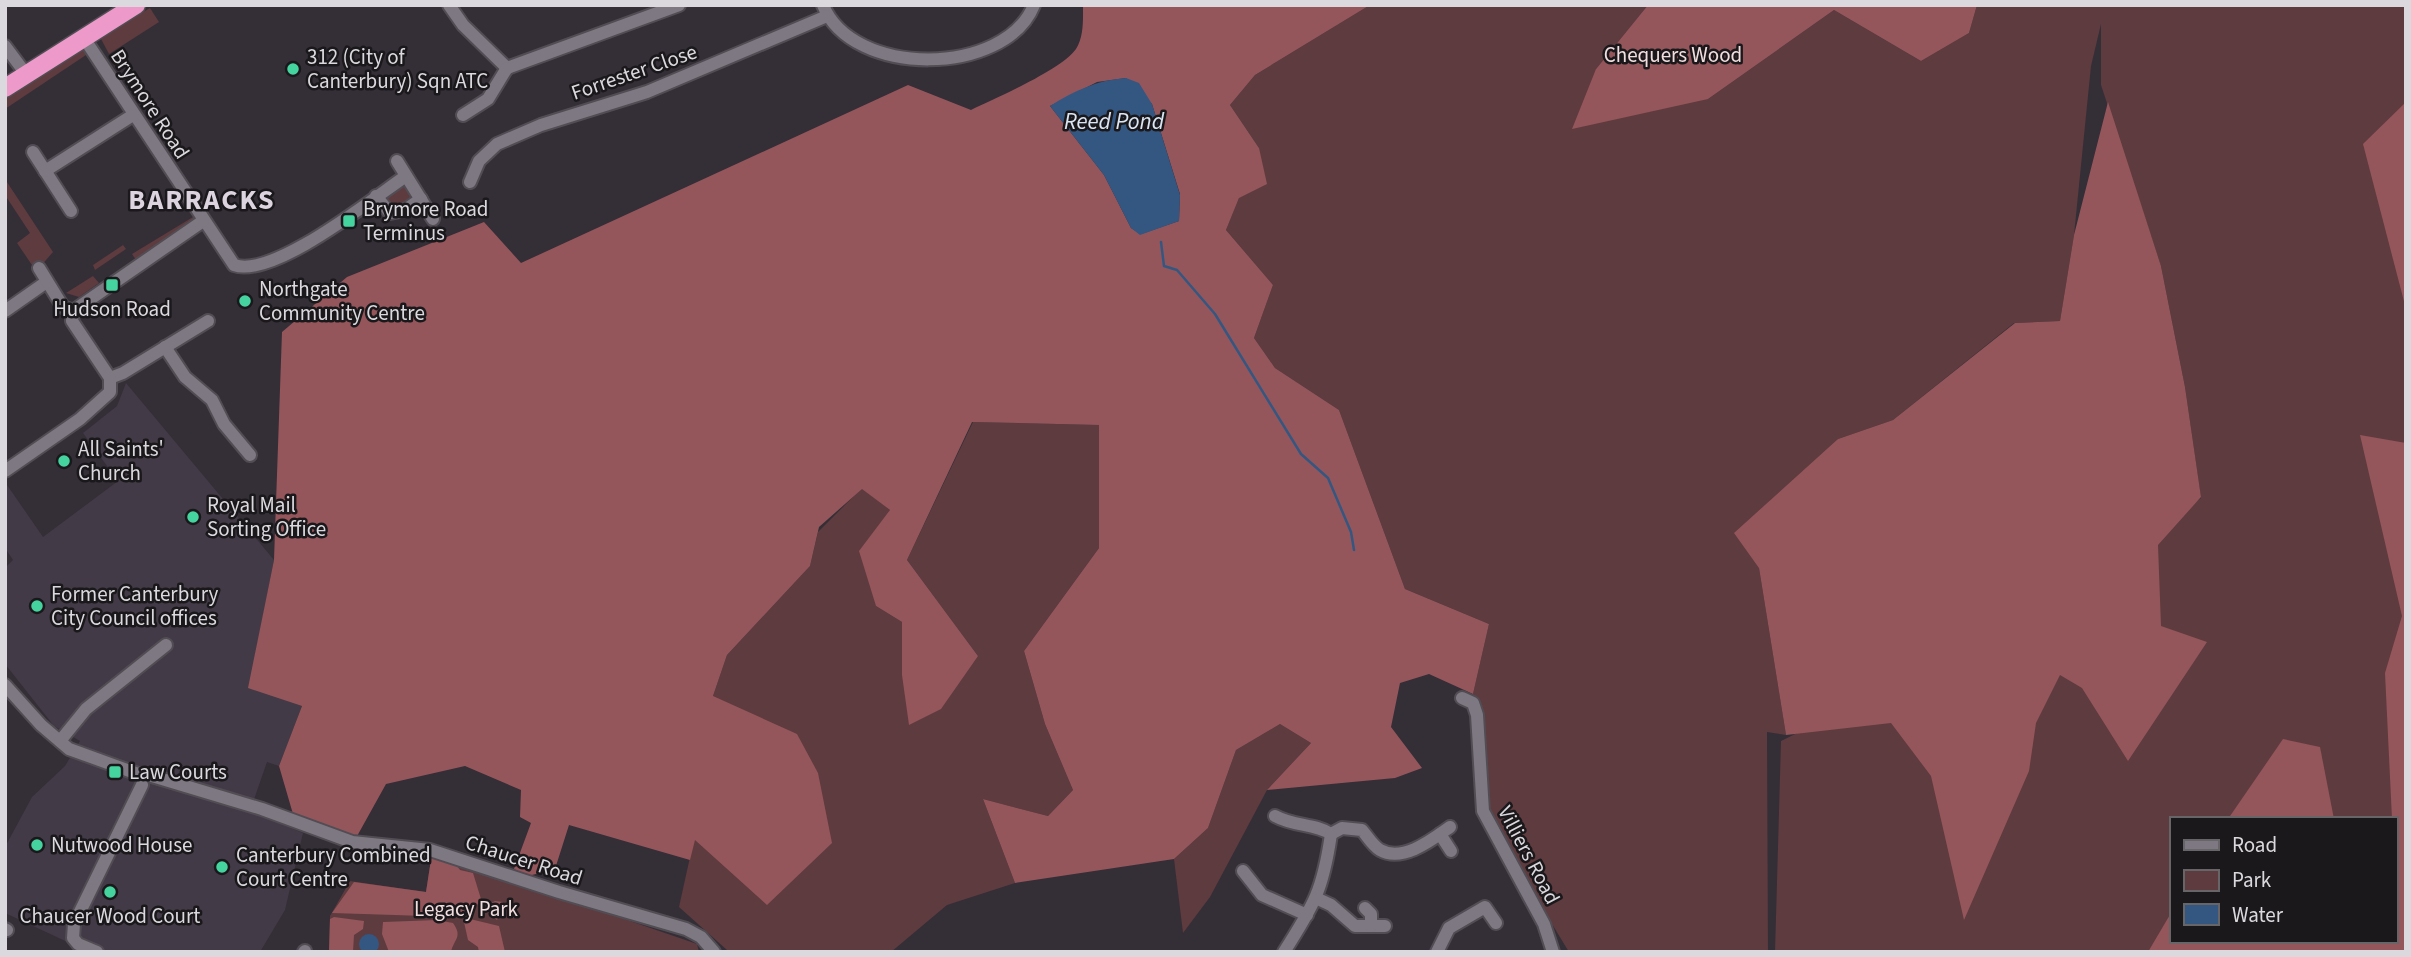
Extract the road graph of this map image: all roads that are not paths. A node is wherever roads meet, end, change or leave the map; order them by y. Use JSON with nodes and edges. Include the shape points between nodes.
{"nodes":[{"id":1,"x":136,"y":5,"type":"edge"},
{"id":2,"x":449,"y":5,"type":"edge"},
{"id":3,"x":679,"y":5,"type":"edge"},
{"id":4,"x":1034,"y":5,"type":"edge"},
{"id":5,"x":825,"y":11,"type":"edge"},
{"id":6,"x":84,"y":38,"type":"junction"},
{"id":7,"x":5,"y":46,"type":"edge"},
{"id":8,"x":508,"y":68,"type":"junction"},
{"id":9,"x":26,"y":74,"type":"junction"},
{"id":10,"x":5,"y":88,"type":"edge"},
{"id":11,"x":133,"y":115,"type":"junction"},
{"id":12,"x":463,"y":115,"type":"dead end"},
{"id":13,"x":33,"y":152,"type":"dead end"},
{"id":14,"x":397,"y":161,"type":"dead end"},
{"id":15,"x":45,"y":171,"type":"junction"},
{"id":16,"x":406,"y":176,"type":"junction"},
{"id":17,"x":470,"y":182,"type":"dead end"},
{"id":18,"x":376,"y":196,"type":"junction"},
{"id":19,"x":421,"y":199,"type":"junction"},
{"id":20,"x":71,"y":211,"type":"dead end"},
{"id":21,"x":433,"y":219,"type":"dead end"},
{"id":22,"x":202,"y":221,"type":"junction"},
{"id":23,"x":39,"y":268,"type":"dead end"},
{"id":24,"x":46,"y":283,"type":"junction"},
{"id":25,"x":5,"y":311,"type":"edge"},
{"id":26,"x":72,"y":311,"type":"junction"},
{"id":27,"x":208,"y":321,"type":"dead end"},
{"id":28,"x":165,"y":347,"type":"junction"},
{"id":29,"x":110,"y":378,"type":"junction"},
{"id":30,"x":250,"y":455,"type":"dead end"},
{"id":31,"x":5,"y":471,"type":"edge"},
{"id":32,"x":166,"y":645,"type":"dead end"},
{"id":33,"x":6,"y":688,"type":"edge"},
{"id":34,"x":1462,"y":698,"type":"dead end"},
{"id":35,"x":60,"y":741,"type":"junction"},
{"id":36,"x":144,"y":778,"type":"junction"},
{"id":37,"x":1275,"y":816,"type":"dead end"},
{"id":38,"x":1331,"y":834,"type":"junction"},
{"id":39,"x":1451,"y":851,"type":"dead end"},
{"id":40,"x":1242,"y":871,"type":"dead end"},
{"id":41,"x":1318,"y":898,"type":"junction"},
{"id":42,"x":1365,"y":908,"type":"dead end"},
{"id":43,"x":1307,"y":915,"type":"junction"},
{"id":44,"x":1496,"y":923,"type":"dead end"},
{"id":45,"x":97,"y":952,"type":"edge"},
{"id":46,"x":714,"y":952,"type":"edge"},
{"id":47,"x":1284,"y":952,"type":"edge"},
{"id":48,"x":1437,"y":952,"type":"edge"},
{"id":49,"x":1553,"y":952,"type":"edge"}],
"edges":[{"from":1,"to":6,"type":"highway"},
{"from":2,"to":8,"type":"street"},
{"from":3,"to":8,"type":"street"},
{"from":4,"to":5,"type":"street","via":[[1028,21],[1006,41],[960,57],[911,61],[862,44],[835,26]]},
{"from":5,"to":17,"type":"street","name":"Forrester Close","via":[[647,92],[567,116],[497,144],[479,161]]},
{"from":6,"to":9,"type":"highway"},
{"from":6,"to":11,"type":"street","name":"Brymore Road"},
{"from":7,"to":9,"type":"street"},
{"from":8,"to":12,"type":"street","via":[[488,99]]},
{"from":9,"to":10,"type":"highway"},
{"from":11,"to":15,"type":"street"},
{"from":11,"to":22,"type":"street","name":"Brymore Road"},
{"from":13,"to":15,"type":"street"},
{"from":14,"to":16,"type":"street"},
{"from":15,"to":20,"type":"street"},
{"from":16,"to":18,"type":"street","name":"Brymore Road"},
{"from":16,"to":19,"type":"street"},
{"from":18,"to":19,"type":"street","via":[[390,214]]},
{"from":18,"to":22,"type":"street","name":"Brymore Road","via":[[306,244],[243,268],[234,265]]},
{"from":19,"to":21,"type":"street"},
{"from":22,"to":26,"type":"street"},
{"from":23,"to":24,"type":"street"},
{"from":24,"to":25,"type":"street"},
{"from":24,"to":26,"type":"street","via":[[63,307]]},
{"from":26,"to":29,"type":"street","via":[[72,321]]},
{"from":27,"to":28,"type":"street"},
{"from":28,"to":29,"type":"street"},
{"from":28,"to":30,"type":"street","via":[[185,377],[212,400],[234,447]]},
{"from":29,"to":31,"type":"street","via":[[106,399]]},
{"from":32,"to":35,"type":"street","via":[[86,709]]},
{"from":33,"to":35,"type":"street","name":"Chaucer Road"},
{"from":34,"to":49,"type":"street","name":"Villiers Road","via":[[1473,703],[1477,715],[1483,811],[1544,924]]},
{"from":35,"to":36,"type":"street","name":"Chaucer Road","via":[[69,749]]},
{"from":36,"to":45,"type":"street","via":[[74,924],[72,932],[78,944]]},
{"from":36,"to":46,"type":"street","name":"Chaucer Road","via":[[262,809],[352,842],[430,850],[686,929],[708,942]]},
{"from":37,"to":38,"type":"street"},
{"from":38,"to":39,"type":"street","via":[[1355,827],[1379,850],[1392,853],[1415,849],[1445,830]]},
{"from":38,"to":41,"type":"street"},
{"from":40,"to":43,"type":"street","via":[[1262,895]]},
{"from":41,"to":42,"type":"street","via":[[1338,910],[1349,924],[1378,926]]},
{"from":41,"to":43,"type":"street"},
{"from":43,"to":47,"type":"street"},
{"from":44,"to":48,"type":"street","via":[[1485,907],[1449,928]]}]}
